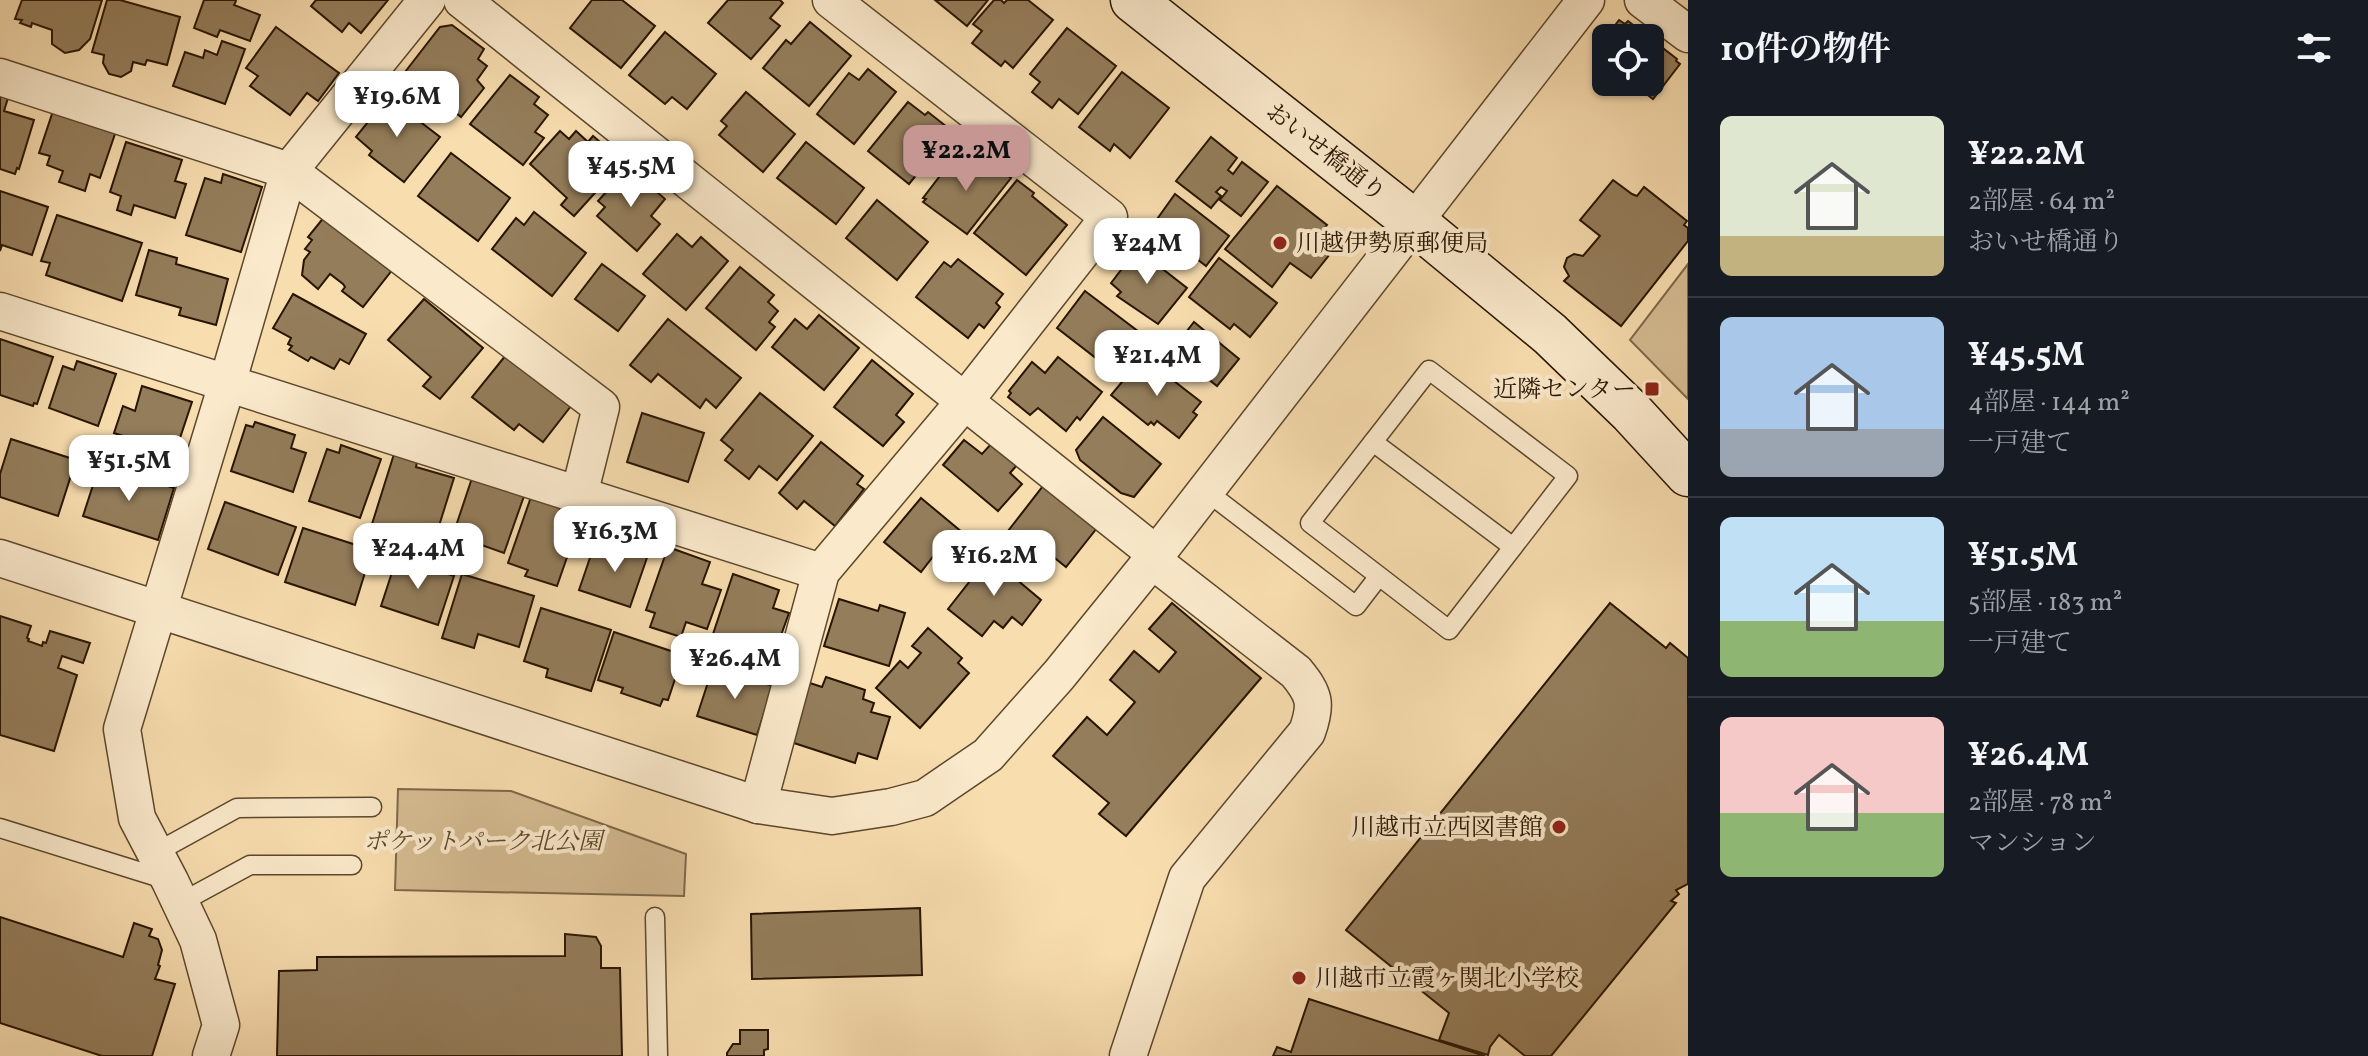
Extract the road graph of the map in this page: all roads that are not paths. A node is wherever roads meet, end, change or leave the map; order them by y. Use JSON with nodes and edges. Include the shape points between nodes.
{"nodes":[{"id":1,"x":427,"y":0,"type":"edge"},
{"id":2,"x":462,"y":0,"type":"edge"},
{"id":3,"x":831,"y":0,"type":"edge"},
{"id":4,"x":1133,"y":0,"type":"edge"},
{"id":5,"x":1586,"y":0,"type":"edge"},
{"id":6,"x":1643,"y":0,"type":"edge"},
{"id":7,"x":1688,"y":34,"type":"edge"},
{"id":8,"x":0,"y":77,"type":"edge"},
{"id":9,"x":289,"y":171,"type":"junction"},
{"id":10,"x":1414,"y":222,"type":"junction"},
{"id":11,"x":0,"y":311,"type":"edge"},
{"id":12,"x":227,"y":384,"type":"junction"},
{"id":13,"x":964,"y":402,"type":"junction"},
{"id":14,"x":1373,"y":442,"type":"junction"},
{"id":15,"x":1688,"y":474,"type":"edge"},
{"id":16,"x":1206,"y":491,"type":"junction"},
{"id":17,"x":579,"y":495,"type":"junction"},
{"id":18,"x":1513,"y":547,"type":"junction"},
{"id":19,"x":1154,"y":557,"type":"junction"},
{"id":20,"x":0,"y":558,"type":"edge"},
{"id":21,"x":821,"y":572,"type":"junction"},
{"id":22,"x":1379,"y":576,"type":"junction"},
{"id":23,"x":158,"y":608,"type":"junction"},
{"id":24,"x":758,"y":805,"type":"junction"},
{"id":25,"x":372,"y":807,"type":"dead end"},
{"id":26,"x":0,"y":828,"type":"edge"},
{"id":27,"x":352,"y":865,"type":"dead end"},
{"id":28,"x":169,"y":879,"type":"junction"},
{"id":29,"x":655,"y":917,"type":"dead end"},
{"id":30,"x":211,"y":1056,"type":"edge"},
{"id":31,"x":658,"y":1056,"type":"edge"},
{"id":32,"x":1128,"y":1056,"type":"edge"}],
"edges":[{"from":1,"to":9,"type":"street"},
{"from":2,"to":13,"type":"street"},
{"from":3,"to":13,"type":"street","via":[[1109,217]]},
{"from":4,"to":10,"type":"street","name":"おいせ橋通り"},
{"from":5,"to":10,"type":"street"},
{"from":6,"to":7,"type":"street"},
{"from":8,"to":9,"type":"street"},
{"from":9,"to":12,"type":"street"},
{"from":9,"to":17,"type":"street","via":[[601,407]]},
{"from":10,"to":15,"type":"street","name":"おいせ橋通り","via":[[1550,334]]},
{"from":10,"to":16,"type":"street"},
{"from":11,"to":12,"type":"street"},
{"from":12,"to":17,"type":"street"},
{"from":12,"to":23,"type":"street"},
{"from":13,"to":19,"type":"street"},
{"from":13,"to":21,"type":"street"},
{"from":14,"to":18,"type":"lane"},
{"from":14,"to":18,"type":"lane","via":[[1429,370],[1568,476]]},
{"from":14,"to":22,"type":"lane","via":[[1310,523]]},
{"from":16,"to":19,"type":"street"},
{"from":16,"to":22,"type":"lane","via":[[1356,606]]},
{"from":17,"to":21,"type":"street"},
{"from":18,"to":22,"type":"lane","via":[[1449,630]]},
{"from":19,"to":24,"type":"street","via":[[988,755],[925,798],[832,816]]},
{"from":19,"to":32,"type":"street","via":[[1296,672],[1310,689],[1315,711],[1307,732],[1187,878]]},
{"from":20,"to":23,"type":"street"},
{"from":21,"to":24,"type":"street"},
{"from":23,"to":24,"type":"street"},
{"from":23,"to":28,"type":"street","via":[[122,729],[137,818]]},
{"from":25,"to":28,"type":"lane","via":[[237,808]]},
{"from":26,"to":28,"type":"lane"},
{"from":27,"to":28,"type":"lane","via":[[250,865]]},
{"from":28,"to":30,"type":"street","via":[[198,940],[221,1025]]},
{"from":29,"to":31,"type":"lane"}]}
